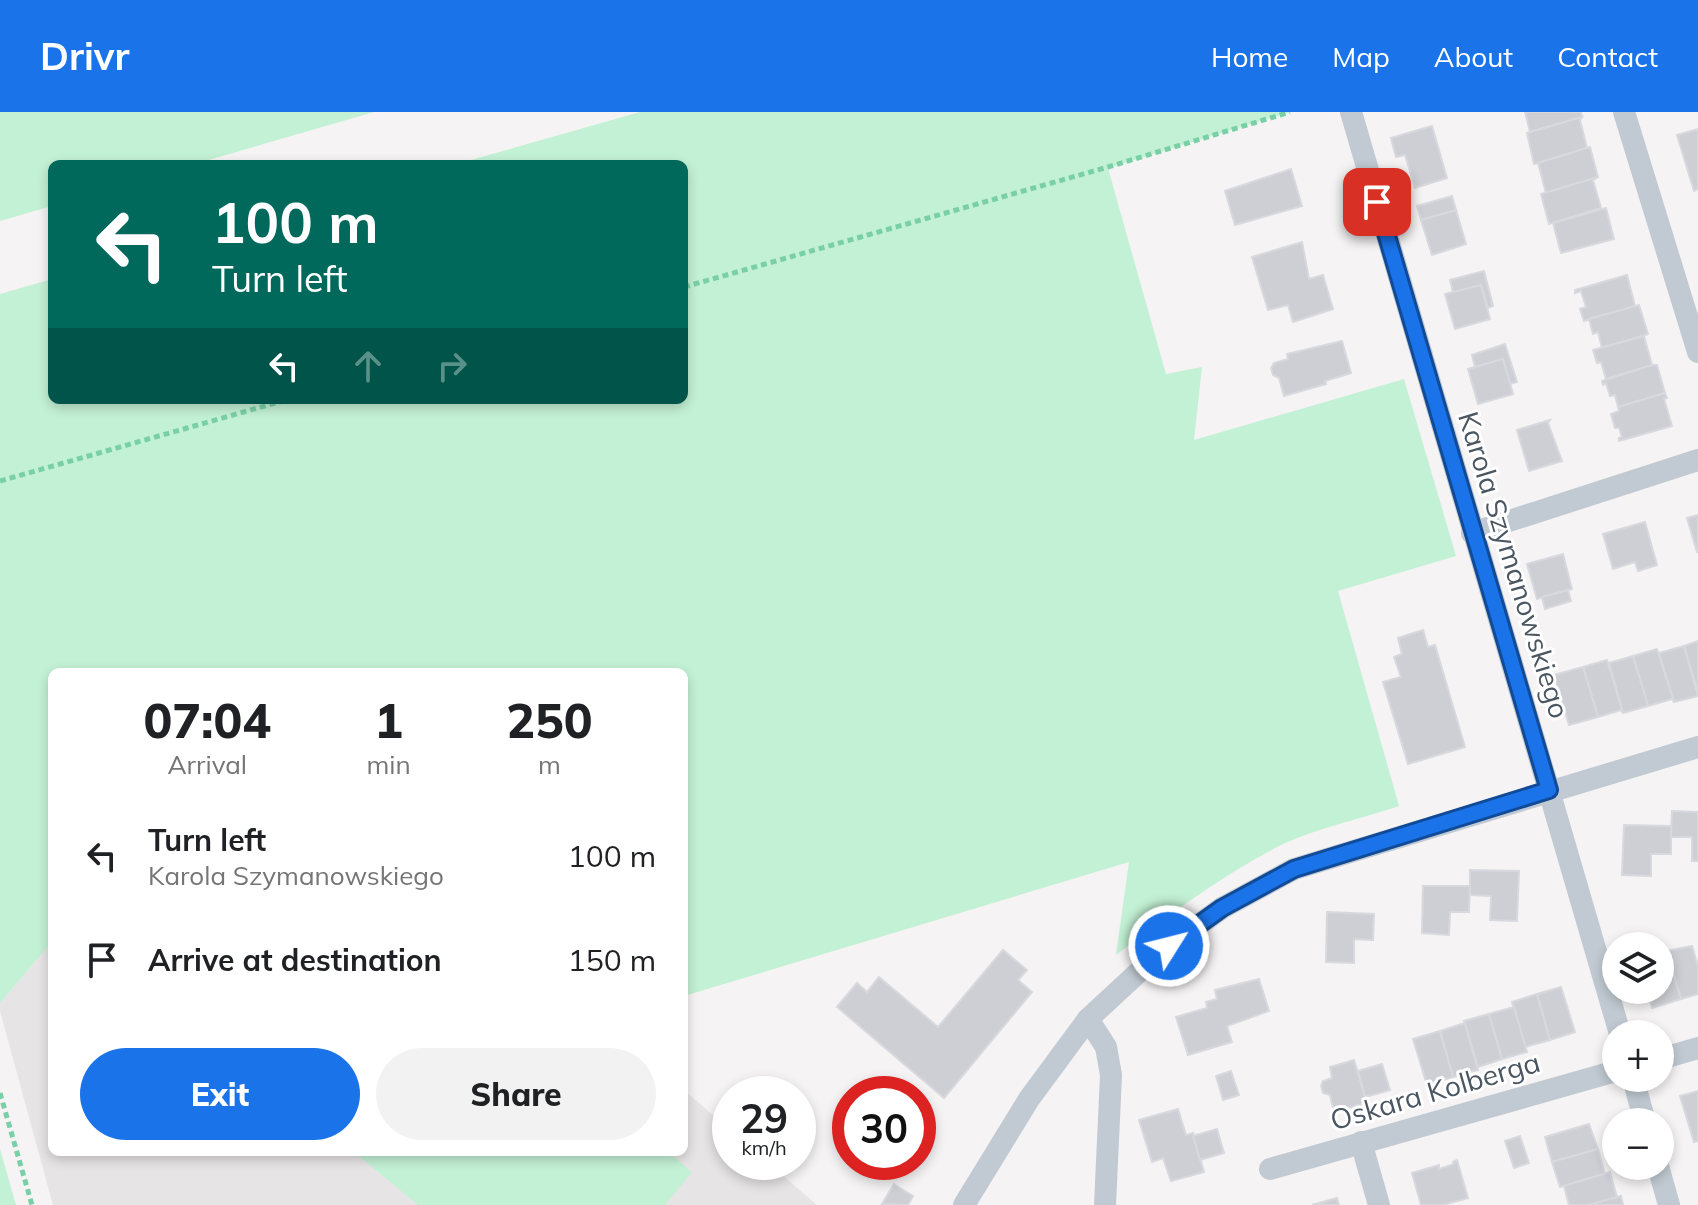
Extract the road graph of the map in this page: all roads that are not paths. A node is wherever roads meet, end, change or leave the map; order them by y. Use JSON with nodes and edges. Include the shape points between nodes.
{"nodes":[{"id":1,"x":1351,"y":112,"type":"edge"},
{"id":2,"x":1624,"y":112,"type":"edge"},
{"id":3,"x":1698,"y":352,"type":"edge"},
{"id":4,"x":1698,"y":460,"type":"edge"},
{"id":5,"x":1472,"y":533,"type":"junction"},
{"id":6,"x":1698,"y":747,"type":"edge"},
{"id":7,"x":1549,"y":790,"type":"junction"},
{"id":8,"x":1088,"y":1019,"type":"junction"},
{"id":9,"x":1616,"y":1020,"type":"edge"},
{"id":10,"x":1698,"y":1048,"type":"edge"},
{"id":11,"x":1674,"y":1055,"type":"edge"},
{"id":12,"x":1602,"y":1075,"type":"edge"},
{"id":13,"x":1361,"y":1142,"type":"junction"},
{"id":14,"x":1270,"y":1169,"type":"dead end"},
{"id":15,"x":1662,"y":1180,"type":"edge"},
{"id":16,"x":964,"y":1205,"type":"edge"},
{"id":17,"x":1105,"y":1205,"type":"edge"},
{"id":18,"x":1379,"y":1205,"type":"edge"},
{"id":19,"x":1669,"y":1205,"type":"edge"}],
"edges":[{"from":1,"to":5,"type":"street","name":"Karola Szymanowskiego"},
{"from":2,"to":3,"type":"street"},
{"from":4,"to":5,"type":"street"},
{"from":5,"to":7,"type":"street","name":"Karola Szymanowskiego"},
{"from":6,"to":7,"type":"street"},
{"from":7,"to":8,"type":"street","via":[[1294,869],[1257,887],[1156,956]]},
{"from":7,"to":9,"type":"street","name":"Karola Szymanowskiego"},
{"from":8,"to":16,"type":"street","via":[[1029,1099]]},
{"from":8,"to":17,"type":"street","via":[[1106,1047],[1111,1075]]},
{"from":10,"to":11,"type":"street"},
{"from":12,"to":13,"type":"street","name":"Oskara Kolberga"},
{"from":13,"to":14,"type":"street","name":"Oskara Kolberga"},
{"from":13,"to":18,"type":"street"},
{"from":15,"to":19,"type":"street"}]}
